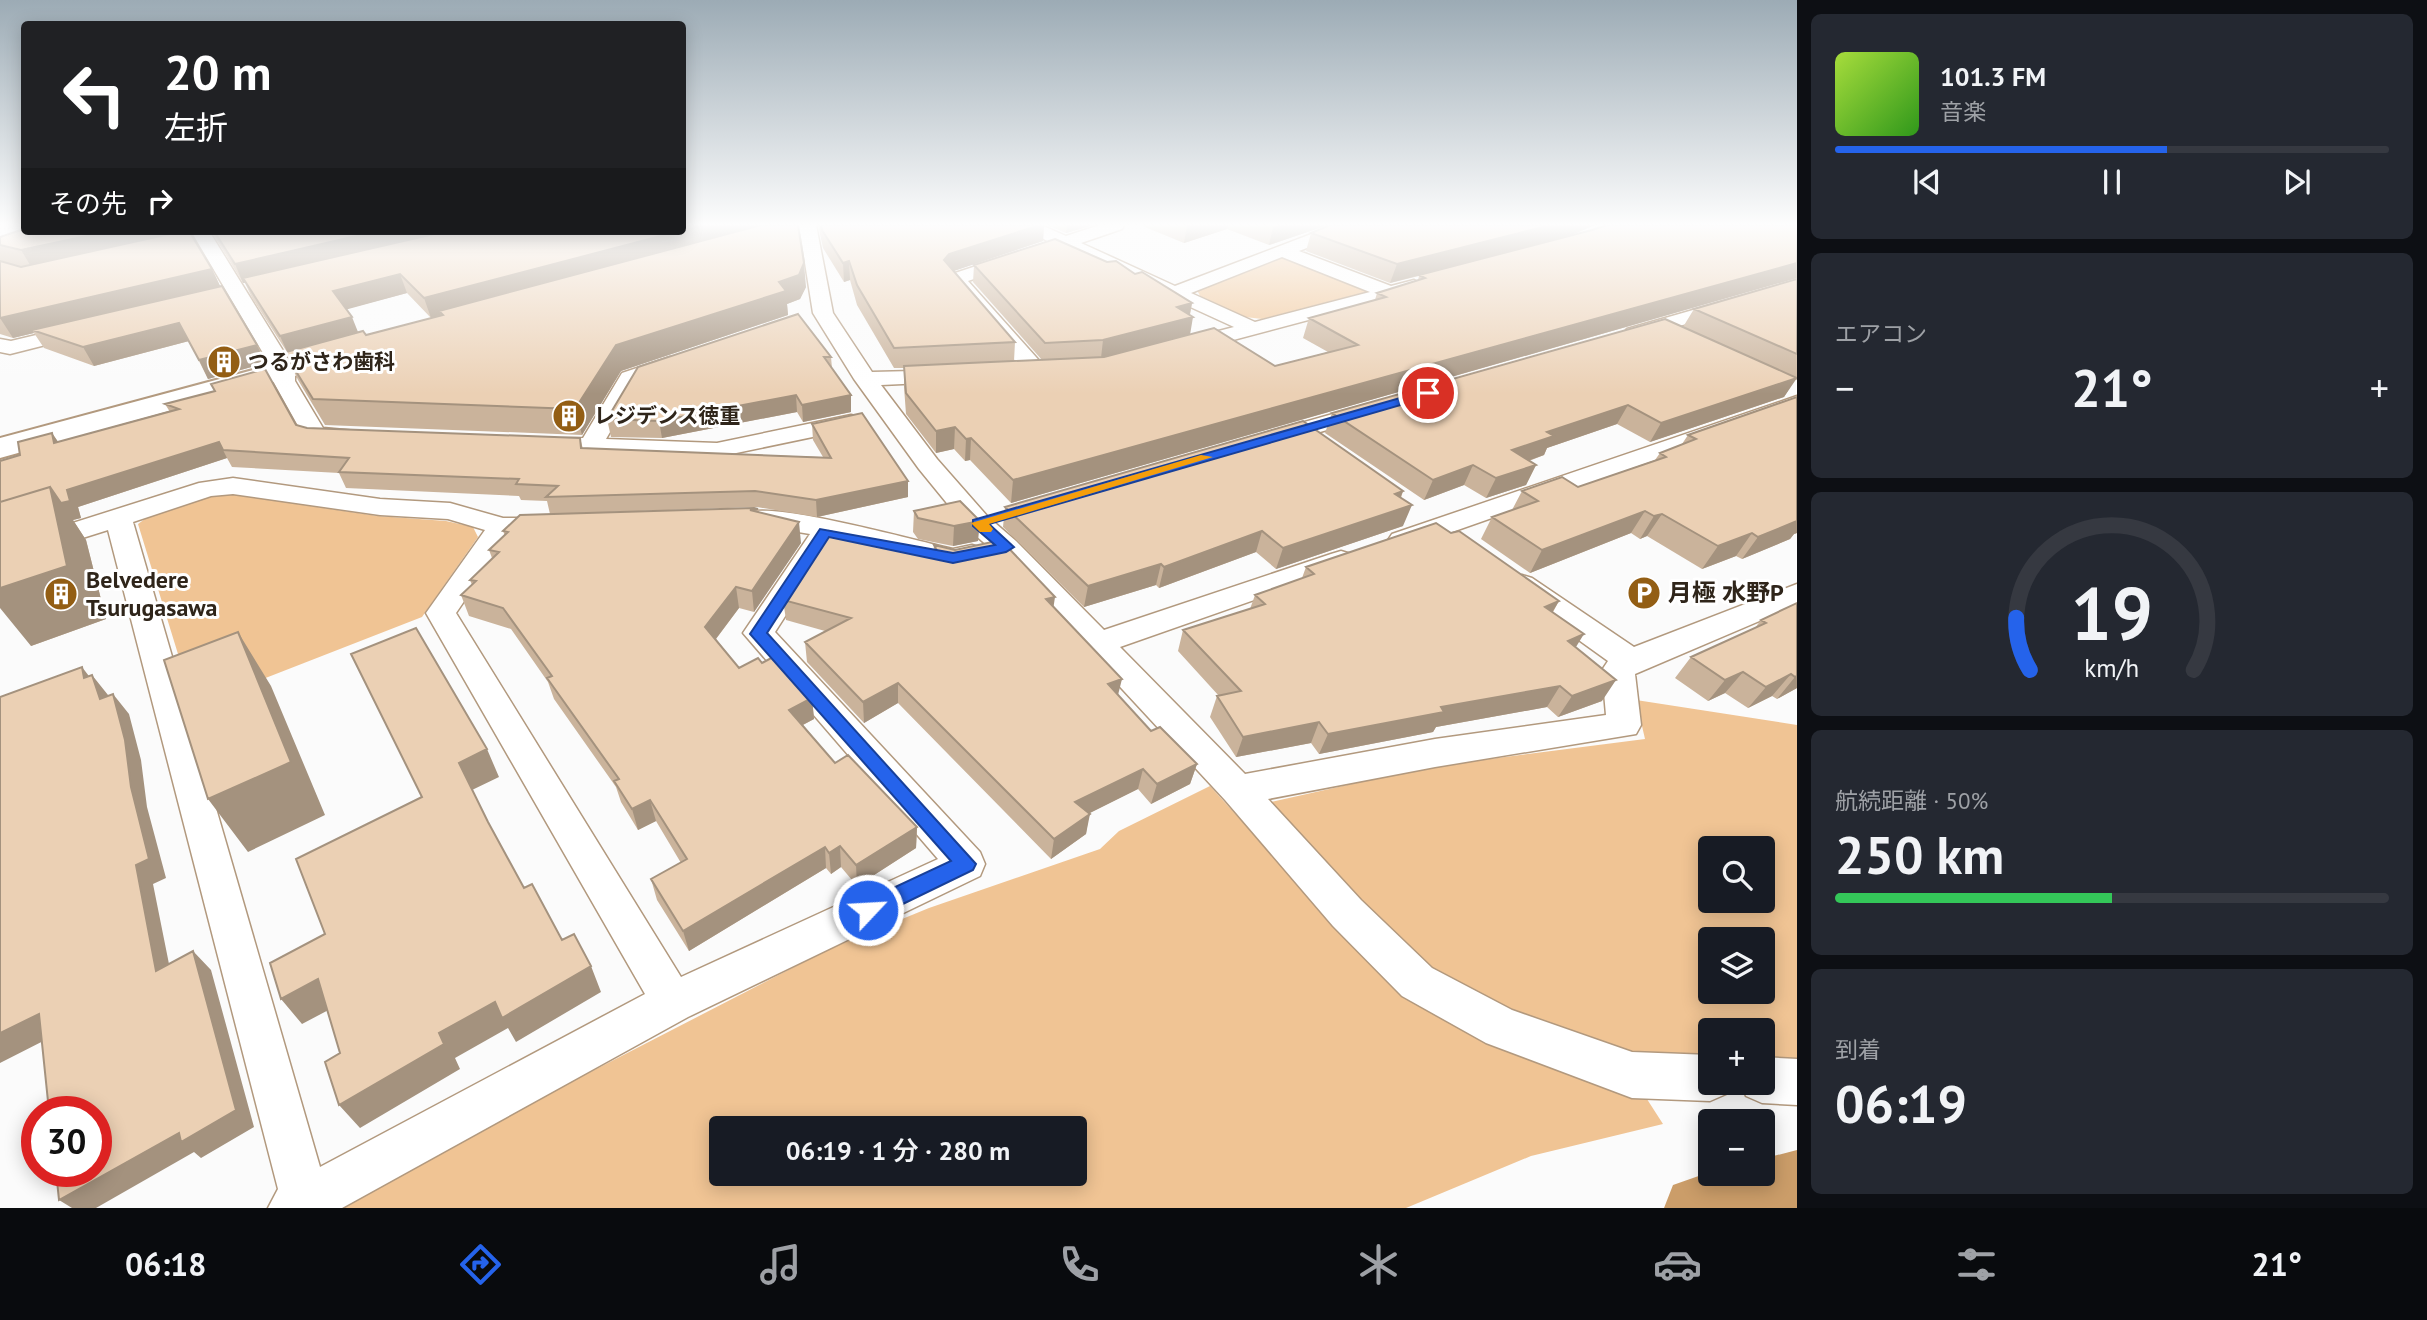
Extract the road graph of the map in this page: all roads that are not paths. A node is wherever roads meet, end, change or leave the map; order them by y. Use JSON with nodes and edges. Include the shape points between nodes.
{"nodes":[{"id":1,"x":220,"y":281,"type":"edge"},
{"id":2,"x":817,"y":281,"type":"edge"},
{"id":3,"x":958,"y":281,"type":"edge"},
{"id":4,"x":1152,"y":281,"type":"edge"},
{"id":5,"x":1203,"y":281,"type":"edge"},
{"id":6,"x":1361,"y":281,"type":"edge"},
{"id":7,"x":1430,"y":281,"type":"edge"},
{"id":8,"x":1797,"y":286,"type":"edge"},
{"id":9,"x":256,"y":288,"type":"edge"},
{"id":10,"x":1176,"y":292,"type":"junction"},
{"id":11,"x":1389,"y":292,"type":"junction"},
{"id":12,"x":227,"y":295,"type":"junction"},
{"id":13,"x":823,"y":313,"type":"junction"},
{"id":14,"x":797,"y":321,"type":"edge"},
{"id":15,"x":101,"y":326,"type":"edge"},
{"id":16,"x":1657,"y":327,"type":"junction"},
{"id":17,"x":1252,"y":328,"type":"junction"},
{"id":18,"x":1617,"y":338,"type":"edge"},
{"id":19,"x":1688,"y":341,"type":"edge"},
{"id":20,"x":3,"y":348,"type":"edge"},
{"id":21,"x":364,"y":348,"type":"edge"},
{"id":22,"x":1174,"y":349,"type":"edge"},
{"id":23,"x":694,"y":356,"type":"edge"},
{"id":24,"x":284,"y":370,"type":"junction"},
{"id":25,"x":1062,"y":370,"type":"edge"},
{"id":26,"x":1036,"y":371,"type":"junction"},
{"id":27,"x":1010,"y":372,"type":"edge"},
{"id":28,"x":970,"y":374,"type":"edge"},
{"id":29,"x":865,"y":379,"type":"junction"},
{"id":30,"x":1793,"y":394,"type":"edge"},
{"id":31,"x":1394,"y":403,"type":"edge"},
{"id":32,"x":889,"y":414,"type":"junction"},
{"id":33,"x":1301,"y":430,"type":"junction"},
{"id":34,"x":370,"y":437,"type":"edge"},
{"id":35,"x":522,"y":443,"type":"edge"},
{"id":36,"x":1250,"y":445,"type":"edge"},
{"id":37,"x":590,"y":446,"type":"junction"},
{"id":38,"x":0,"y":448,"type":"edge"},
{"id":39,"x":1329,"y":450,"type":"edge"},
{"id":40,"x":118,"y":518,"type":"junction"},
{"id":41,"x":731,"y":519,"type":"edge"},
{"id":42,"x":570,"y":523,"type":"edge"},
{"id":43,"x":502,"y":526,"type":"junction"},
{"id":44,"x":996,"y":528,"type":"junction"},
{"id":45,"x":825,"y":532,"type":"junction"},
{"id":46,"x":0,"y":555,"type":"edge"},
{"id":47,"x":1495,"y":566,"type":"edge"},
{"id":48,"x":1791,"y":604,"type":"edge"},
{"id":49,"x":1097,"y":643,"type":"junction"},
{"id":50,"x":1631,"y":661,"type":"junction"},
{"id":51,"x":1238,"y":790,"type":"junction"},
{"id":52,"x":673,"y":1002,"type":"junction"},
{"id":53,"x":1698,"y":1078,"type":"edge"},
{"id":54,"x":1775,"y":1081,"type":"edge"},
{"id":55,"x":1797,"y":1082,"type":"edge"},
{"id":56,"x":299,"y":1204,"type":"edge"}],
"edges":[{"from":1,"to":12,"type":"street"},
{"from":2,"to":13,"type":"street"},
{"from":3,"to":26,"type":"street"},
{"from":4,"to":10,"type":"street"},
{"from":5,"to":10,"type":"street"},
{"from":6,"to":11,"type":"street"},
{"from":7,"to":11,"type":"street"},
{"from":8,"to":16,"type":"street"},
{"from":9,"to":12,"type":"street"},
{"from":10,"to":17,"type":"street"},
{"from":11,"to":17,"type":"street"},
{"from":12,"to":24,"type":"street"},
{"from":13,"to":14,"type":"street"},
{"from":13,"to":29,"type":"street"},
{"from":15,"to":20,"type":"street"},
{"from":16,"to":18,"type":"street"},
{"from":16,"to":19,"type":"street"},
{"from":17,"to":22,"type":"street"},
{"from":21,"to":24,"type":"street"},
{"from":23,"to":37,"type":"street","via":[[630,378]]},
{"from":24,"to":34,"type":"street","via":[[284,381],[315,435]]},
{"from":24,"to":38,"type":"street"},
{"from":25,"to":26,"type":"street"},
{"from":26,"to":27,"type":"street"},
{"from":28,"to":29,"type":"street"},
{"from":29,"to":32,"type":"street"},
{"from":30,"to":49,"type":"street","via":[[1439,527]]},
{"from":31,"to":33,"type":"street"},
{"from":32,"to":37,"type":"street","via":[[717,450]]},
{"from":32,"to":44,"type":"street"},
{"from":33,"to":36,"type":"street"},
{"from":33,"to":39,"type":"street"},
{"from":35,"to":37,"type":"street"},
{"from":40,"to":43,"type":"street","via":[[208,489],[233,486],[380,507],[450,511]]},
{"from":40,"to":46,"type":"street"},
{"from":40,"to":56,"type":"street"},
{"from":41,"to":45,"type":"street","via":[[791,522]]},
{"from":42,"to":43,"type":"street"},
{"from":43,"to":52,"type":"street","via":[[440,613]]},
{"from":44,"to":45,"type":"street","via":[[953,558]]},
{"from":44,"to":49,"type":"street"},
{"from":45,"to":52,"type":"street","via":[[758,634],[966,864]]},
{"from":47,"to":50,"type":"street"},
{"from":48,"to":50,"type":"street"},
{"from":49,"to":51,"type":"street"},
{"from":50,"to":51,"type":"street","via":[[1618,670],[1625,725],[1435,753]]},
{"from":51,"to":53,"type":"street","via":[[1347,913],[1417,982],[1501,1028],[1632,1075]]},
{"from":52,"to":56,"type":"street"},
{"from":54,"to":55,"type":"street"}]}
